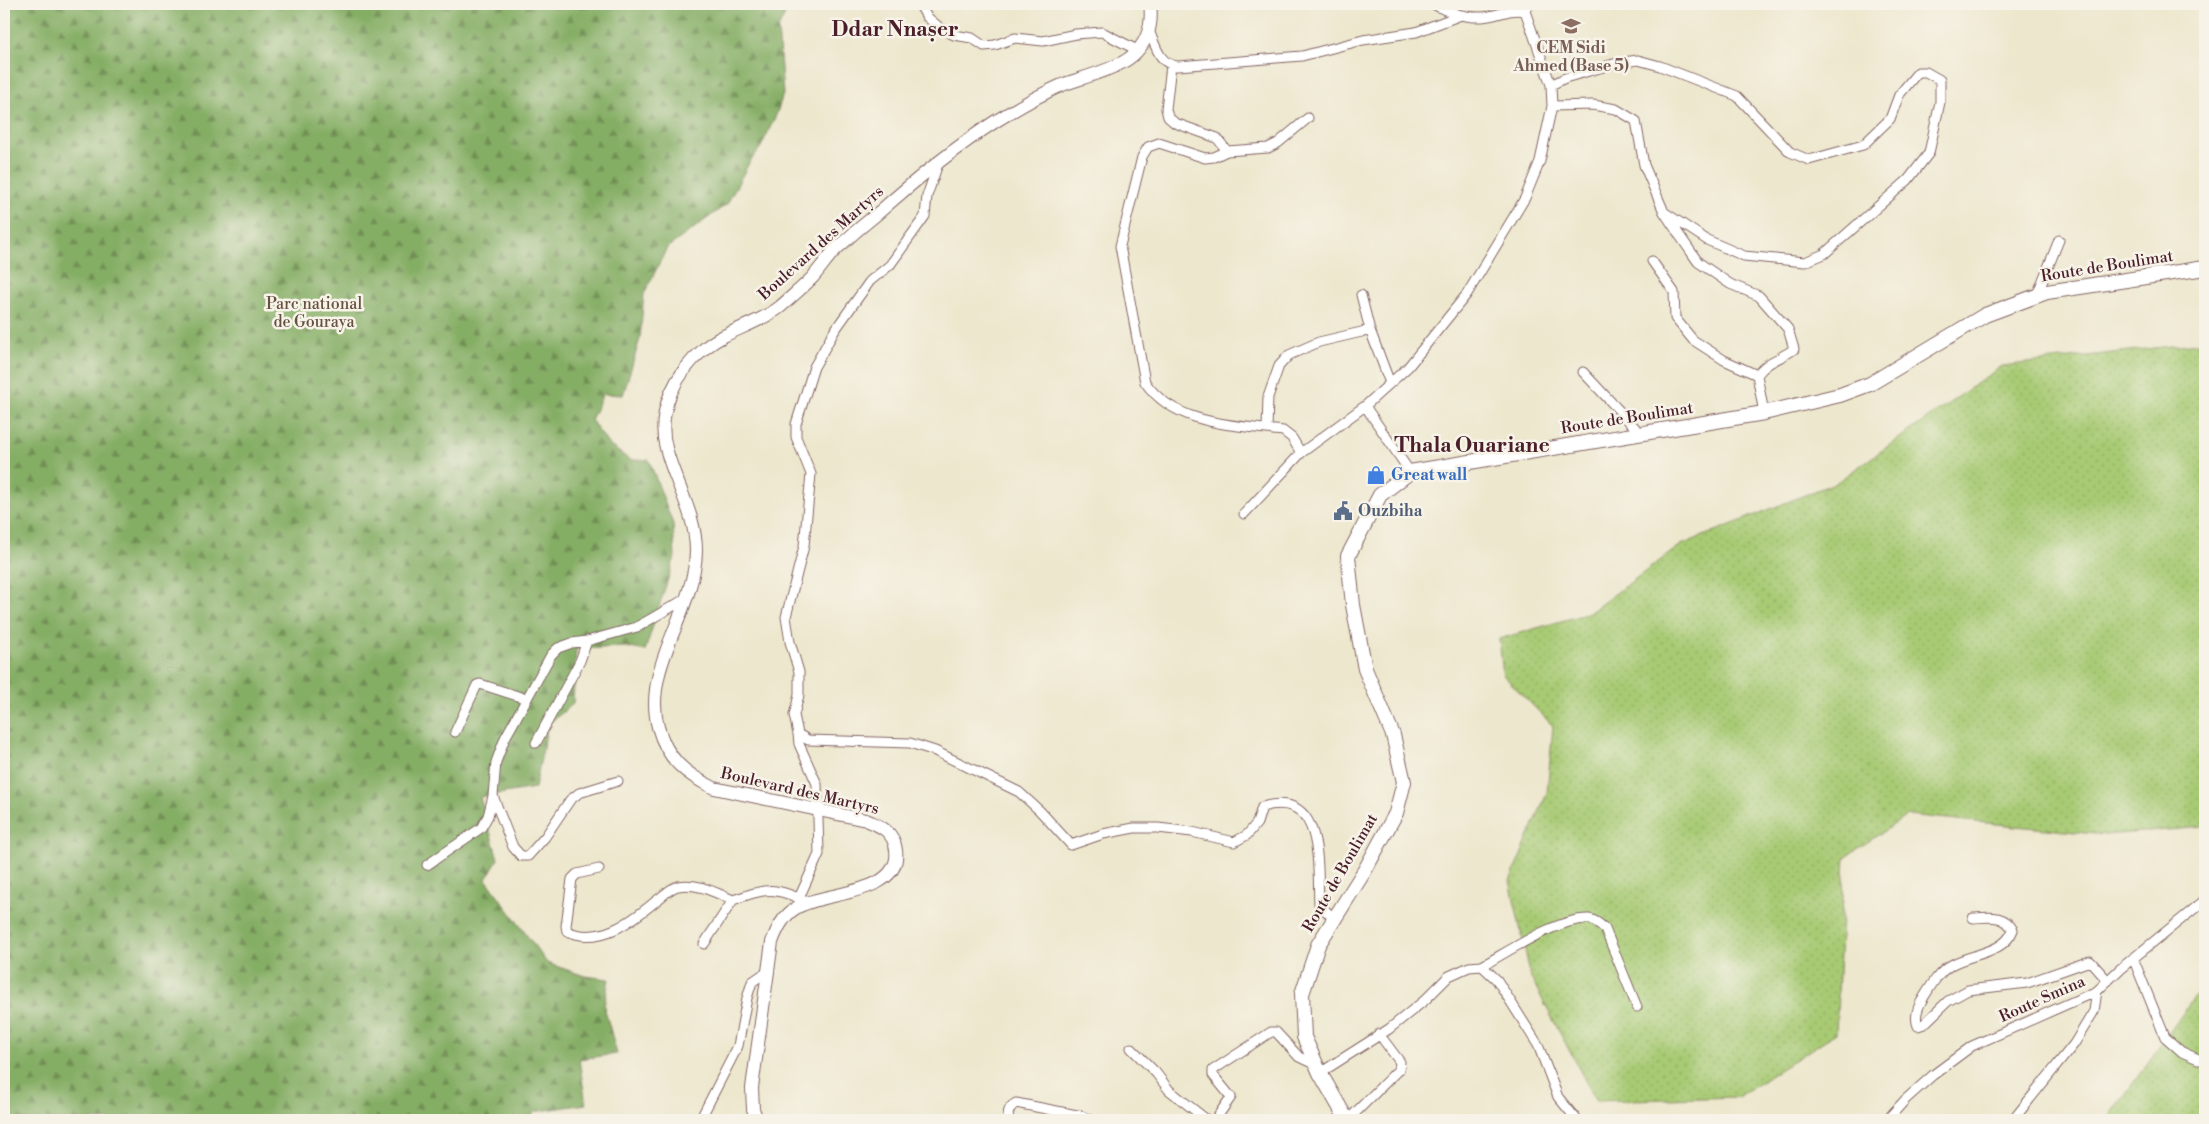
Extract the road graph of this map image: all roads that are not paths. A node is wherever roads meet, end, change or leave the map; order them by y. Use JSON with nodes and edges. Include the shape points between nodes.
{"nodes":[{"id":1,"x":919,"y":4,"type":"edge"},
{"id":2,"x":1150,"y":4,"type":"edge"},
{"id":3,"x":1433,"y":4,"type":"edge"},
{"id":4,"x":1526,"y":7,"type":"edge"},
{"id":5,"x":1461,"y":15,"type":"junction"},
{"id":6,"x":1150,"y":33,"type":"junction"},
{"id":7,"x":1137,"y":50,"type":"junction"},
{"id":8,"x":1171,"y":66,"type":"junction"},
{"id":9,"x":1551,"y":85,"type":"junction"},
{"id":10,"x":1552,"y":106,"type":"junction"},
{"id":11,"x":1308,"y":118,"type":"dead end"},
{"id":12,"x":1227,"y":151,"type":"junction"},
{"id":13,"x":938,"y":163,"type":"junction"},
{"id":14,"x":1664,"y":212,"type":"junction"},
{"id":15,"x":2059,"y":240,"type":"dead end"},
{"id":16,"x":1652,"y":262,"type":"dead end"},
{"id":17,"x":2205,"y":268,"type":"edge"},
{"id":18,"x":1361,"y":295,"type":"dead end"},
{"id":19,"x":2037,"y":296,"type":"junction"},
{"id":20,"x":1370,"y":330,"type":"junction"},
{"id":21,"x":1583,"y":372,"type":"dead end"},
{"id":22,"x":1757,"y":375,"type":"junction"},
{"id":23,"x":1390,"y":383,"type":"junction"},
{"id":24,"x":1365,"y":406,"type":"junction"},
{"id":25,"x":1764,"y":413,"type":"junction"},
{"id":26,"x":1267,"y":429,"type":"junction"},
{"id":27,"x":1641,"y":434,"type":"junction"},
{"id":28,"x":1301,"y":453,"type":"junction"},
{"id":29,"x":1410,"y":472,"type":"junction"},
{"id":30,"x":1244,"y":514,"type":"dead end"},
{"id":31,"x":687,"y":598,"type":"junction"},
{"id":32,"x":587,"y":641,"type":"junction"},
{"id":33,"x":527,"y":698,"type":"junction"},
{"id":34,"x":455,"y":732,"type":"dead end"},
{"id":35,"x":798,"y":734,"type":"junction"},
{"id":36,"x":536,"y":743,"type":"dead end"},
{"id":37,"x":618,"y":781,"type":"dead end"},
{"id":38,"x":493,"y":796,"type":"junction"},
{"id":39,"x":817,"y":810,"type":"junction"},
{"id":40,"x":427,"y":865,"type":"dead end"},
{"id":41,"x":598,"y":869,"type":"dead end"},
{"id":42,"x":733,"y":900,"type":"junction"},
{"id":43,"x":803,"y":900,"type":"junction"},
{"id":44,"x":2205,"y":900,"type":"edge"},
{"id":45,"x":1974,"y":918,"type":"dead end"},
{"id":46,"x":1334,"y":919,"type":"junction"},
{"id":47,"x":704,"y":944,"type":"dead end"},
{"id":48,"x":2133,"y":958,"type":"junction"},
{"id":49,"x":1482,"y":966,"type":"junction"},
{"id":50,"x":769,"y":974,"type":"junction"},
{"id":51,"x":2108,"y":981,"type":"junction"},
{"id":52,"x":2098,"y":991,"type":"junction"},
{"id":53,"x":1637,"y":1008,"type":"dead end"},
{"id":54,"x":1380,"y":1034,"type":"junction"},
{"id":55,"x":1131,"y":1048,"type":"dead end"},
{"id":56,"x":2205,"y":1062,"type":"edge"},
{"id":57,"x":1318,"y":1069,"type":"junction"},
{"id":58,"x":700,"y":1120,"type":"edge"},
{"id":59,"x":757,"y":1120,"type":"edge"},
{"id":60,"x":1008,"y":1120,"type":"edge"},
{"id":61,"x":1090,"y":1120,"type":"edge"},
{"id":62,"x":1207,"y":1120,"type":"edge"},
{"id":63,"x":1215,"y":1120,"type":"edge"},
{"id":64,"x":1348,"y":1120,"type":"edge"},
{"id":65,"x":1578,"y":1120,"type":"edge"},
{"id":66,"x":1887,"y":1120,"type":"edge"},
{"id":67,"x":2013,"y":1120,"type":"edge"}],
"edges":[{"from":1,"to":7,"type":"street","via":[[927,17],[940,28],[954,35],[972,38],[984,46],[1015,38],[1043,40],[1102,32]]},
{"from":2,"to":6,"type":"main road"},
{"from":3,"to":5,"type":"street"},
{"from":4,"to":5,"type":"street","via":[[1482,17]]},
{"from":4,"to":9,"type":"street"},
{"from":5,"to":8,"type":"street","via":[[1416,32],[1363,40],[1302,56]]},
{"from":6,"to":7,"type":"main road","name":"Boulevard des Martyrs"},
{"from":6,"to":8,"type":"street","via":[[1161,58]]},
{"from":7,"to":13,"type":"main road","name":"Boulevard des Martyrs","via":[[1120,63],[1027,102]]},
{"from":8,"to":12,"type":"street","via":[[1168,117],[1175,123],[1216,138]]},
{"from":9,"to":10,"type":"street"},
{"from":9,"to":14,"type":"street","via":[[1617,63],[1638,60],[1660,66],[1737,96],[1790,152],[1810,160],[1863,145],[1890,119],[1898,95],[1918,72],[1926,72],[1940,80],[1940,102],[1929,153],[1908,180],[1824,254],[1805,262],[1744,256],[1707,240]]},
{"from":10,"to":14,"type":"street","via":[[1593,105],[1616,109],[1636,122],[1644,165]]},
{"from":10,"to":23,"type":"street","via":[[1540,160],[1526,198],[1467,294],[1408,367]]},
{"from":11,"to":12,"type":"street","via":[[1278,144],[1268,148]]},
{"from":12,"to":26,"type":"street","via":[[1204,158],[1159,143],[1148,147],[1142,157],[1120,246],[1145,382],[1152,392],[1180,412],[1208,422]]},
{"from":13,"to":31,"type":"main road","name":"Boulevard des Martyrs","via":[[836,250],[810,280],[777,309],[708,346],[688,363],[671,390],[663,417],[665,446],[696,533],[696,554]]},
{"from":13,"to":35,"type":"street","via":[[924,216],[890,265],[870,281],[835,330],[814,367],[796,424],[796,437],[811,474],[804,546],[786,617],[799,672],[800,695],[794,715]]},
{"from":14,"to":22,"type":"street","via":[[1698,262],[1730,284],[1759,296],[1788,329],[1794,349],[1766,364]]},
{"from":15,"to":19,"type":"street"},
{"from":16,"to":22,"type":"street","via":[[1674,292],[1675,318],[1693,340],[1724,360]]},
{"from":17,"to":19,"type":"main road","name":"Route de Boulimat"},
{"from":18,"to":20,"type":"street"},
{"from":19,"to":25,"type":"main road","name":"Route de Boulimat","via":[[1985,315],[1870,384],[1840,395]]},
{"from":20,"to":23,"type":"street"},
{"from":20,"to":26,"type":"street","via":[[1319,342],[1289,356],[1279,366],[1268,396]]},
{"from":21,"to":27,"type":"street"},
{"from":22,"to":25,"type":"street"},
{"from":23,"to":24,"type":"street"},
{"from":24,"to":28,"type":"street"},
{"from":24,"to":29,"type":"street"},
{"from":25,"to":27,"type":"main road","name":"Route de Boulimat"},
{"from":26,"to":28,"type":"street","via":[[1284,431]]},
{"from":27,"to":29,"type":"main road","name":"Route de Boulimat"},
{"from":28,"to":30,"type":"street"},
{"from":29,"to":46,"type":"main road","name":"Route de Boulimat","via":[[1380,495],[1348,556],[1353,605],[1366,669],[1393,736],[1404,782],[1396,813]]},
{"from":31,"to":32,"type":"street","via":[[637,626]]},
{"from":31,"to":39,"type":"main road","name":"Boulevard des Martyrs","via":[[657,687],[655,715],[662,743],[692,778],[714,788]]},
{"from":32,"to":33,"type":"street","via":[[558,648],[551,654]]},
{"from":32,"to":36,"type":"street","via":[[580,661]]},
{"from":33,"to":34,"type":"street","via":[[477,685]]},
{"from":33,"to":38,"type":"street","via":[[496,762]]},
{"from":35,"to":39,"type":"street","via":[[799,744],[817,784]]},
{"from":35,"to":46,"type":"street","via":[[808,740],[910,743],[936,751],[1019,792],[1071,845],[1134,828],[1192,832],[1234,842],[1247,835],[1257,823],[1262,807],[1284,804],[1299,810],[1308,820],[1314,835],[1319,870],[1319,904]]},
{"from":37,"to":38,"type":"street","via":[[579,793],[570,800],[528,856],[521,856],[513,846]]},
{"from":38,"to":40,"type":"street","via":[[488,816],[480,828]]},
{"from":39,"to":43,"type":"street","via":[[819,854]]},
{"from":39,"to":43,"type":"main road","name":"Boulevard des Martyrs","via":[[881,825],[891,834],[897,862],[890,874],[860,891]]},
{"from":41,"to":42,"type":"street","via":[[577,874],[572,879],[566,926],[568,931],[578,936],[609,932],[630,923],[677,886],[694,885]]},
{"from":42,"to":43,"type":"street","via":[[764,889],[787,892]]},
{"from":42,"to":47,"type":"street"},
{"from":43,"to":50,"type":"main road","name":"Boulevard des Martyrs","via":[[778,927],[772,942]]},
{"from":44,"to":48,"type":"street","name":"Route Smina"},
{"from":45,"to":51,"type":"street","via":[[1997,917],[2008,922],[2014,930],[2010,939],[1995,948],[1952,964],[1936,976],[1919,1005],[1918,1026],[1948,1001],[1968,990],[2027,983],[2090,961]]},
{"from":46,"to":57,"type":"main road","name":"Route de Boulimat","via":[[1318,945],[1302,994],[1304,1036]]},
{"from":48,"to":51,"type":"street","name":"Route Smina"},
{"from":48,"to":56,"type":"street","via":[[2165,1037],[2182,1052]]},
{"from":49,"to":53,"type":"street","via":[[1551,927],[1589,919],[1605,929]]},
{"from":49,"to":54,"type":"street","via":[[1449,976],[1425,1000]]},
{"from":49,"to":65,"type":"street","via":[[1497,980],[1538,1045],[1558,1096]]},
{"from":50,"to":58,"type":"street","via":[[752,982],[738,1046]]},
{"from":50,"to":59,"type":"main road","name":"Boulevard des Martyrs","via":[[752,1088]]},
{"from":51,"to":52,"type":"street","name":"Route Smina"},
{"from":52,"to":66,"type":"street","name":"Route Smina","via":[[1972,1046],[1933,1075]]},
{"from":52,"to":67,"type":"street","via":[[2094,1011],[2074,1044]]},
{"from":54,"to":57,"type":"street"},
{"from":54,"to":64,"type":"street","via":[[1400,1062],[1399,1068]]},
{"from":55,"to":62,"type":"street","via":[[1168,1090]]},
{"from":57,"to":63,"type":"street","via":[[1299,1057],[1276,1032],[1270,1032],[1213,1070],[1213,1075],[1231,1097]]},
{"from":57,"to":64,"type":"main road","name":"Route de Boulimat"},
{"from":60,"to":61,"type":"street","via":[[1011,1106],[1016,1103]]}]}
